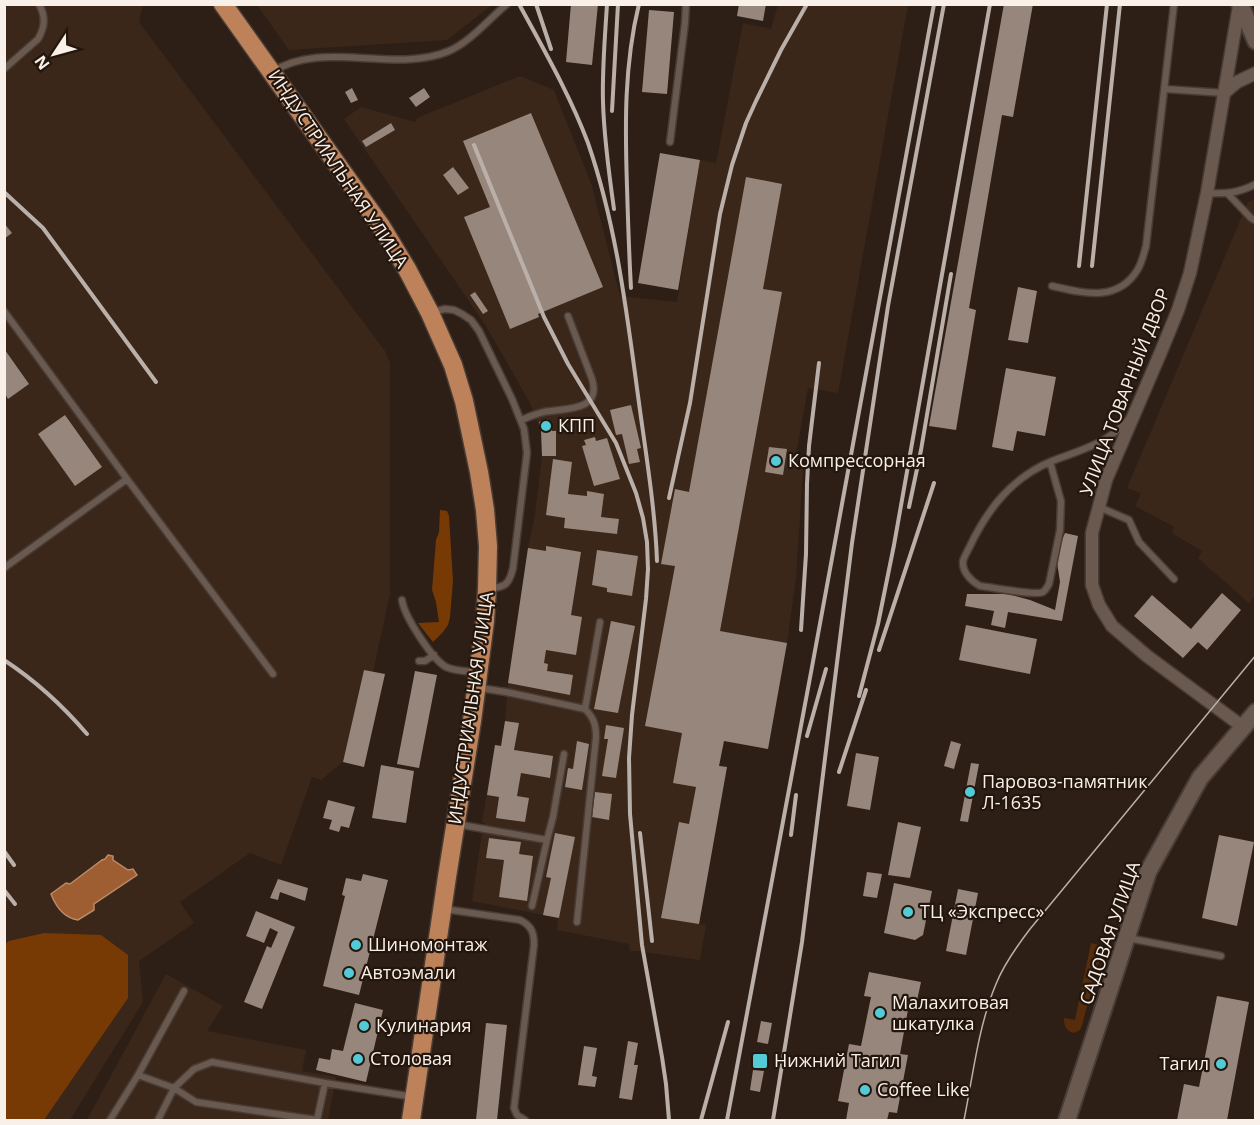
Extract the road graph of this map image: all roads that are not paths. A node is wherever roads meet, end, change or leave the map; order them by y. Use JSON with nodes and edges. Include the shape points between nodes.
{"nodes":[{"id":1,"x":39,"y":4,"type":"edge"},
{"id":2,"x":223,"y":4,"type":"edge"},
{"id":3,"x":507,"y":4,"type":"edge"},
{"id":4,"x":686,"y":4,"type":"edge"},
{"id":5,"x":1174,"y":4,"type":"edge"},
{"id":6,"x":1240,"y":5,"type":"edge"},
{"id":7,"x":1256,"y":41,"type":"edge"},
{"id":8,"x":4,"y":69,"type":"edge"},
{"id":9,"x":272,"y":72,"type":"junction"},
{"id":10,"x":1256,"y":74,"type":"edge"},
{"id":11,"x":1165,"y":89,"type":"junction"},
{"id":12,"x":1224,"y":93,"type":"junction"},
{"id":13,"x":670,"y":142,"type":"dead end"},
{"id":14,"x":1256,"y":184,"type":"edge"},
{"id":15,"x":1207,"y":193,"type":"junction"},
{"id":16,"x":1228,"y":194,"type":"junction"},
{"id":17,"x":1256,"y":221,"type":"edge"},
{"id":18,"x":1052,"y":286,"type":"dead end"},
{"id":19,"x":4,"y":311,"type":"edge"},
{"id":20,"x":430,"y":313,"type":"junction"},
{"id":21,"x":568,"y":316,"type":"dead end"},
{"id":22,"x":1135,"y":412,"type":"junction"},
{"id":23,"x":521,"y":420,"type":"junction"},
{"id":24,"x":1050,"y":462,"type":"junction"},
{"id":25,"x":127,"y":478,"type":"junction"},
{"id":26,"x":1099,"y":507,"type":"junction"},
{"id":27,"x":4,"y":568,"type":"edge"},
{"id":28,"x":1174,"y":579,"type":"dead end"},
{"id":29,"x":487,"y":589,"type":"junction"},
{"id":30,"x":402,"y":600,"type":"dead end"},
{"id":31,"x":600,"y":622,"type":"dead end"},
{"id":32,"x":434,"y":655,"type":"junction"},
{"id":33,"x":419,"y":661,"type":"dead end"},
{"id":34,"x":273,"y":675,"type":"dead end"},
{"id":35,"x":477,"y":680,"type":"junction"},
{"id":36,"x":585,"y":709,"type":"junction"},
{"id":37,"x":1256,"y":711,"type":"edge"},
{"id":38,"x":1243,"y":727,"type":"junction"},
{"id":39,"x":564,"y":754,"type":"dead end"},
{"id":40,"x":456,"y":824,"type":"junction"},
{"id":41,"x":547,"y":840,"type":"junction"},
{"id":42,"x":532,"y":906,"type":"dead end"},
{"id":43,"x":443,"y":909,"type":"junction"},
{"id":44,"x":577,"y":922,"type":"dead end"},
{"id":45,"x":1127,"y":938,"type":"junction"},
{"id":46,"x":1221,"y":956,"type":"dead end"},
{"id":47,"x":184,"y":991,"type":"dead end"},
{"id":48,"x":138,"y":1075,"type":"junction"},
{"id":49,"x":325,"y":1083,"type":"junction"},
{"id":50,"x":174,"y":1088,"type":"junction"},
{"id":51,"x":414,"y":1097,"type":"junction"},
{"id":52,"x":110,"y":1120,"type":"edge"},
{"id":53,"x":158,"y":1120,"type":"edge"},
{"id":54,"x":317,"y":1120,"type":"edge"},
{"id":55,"x":411,"y":1120,"type":"edge"},
{"id":56,"x":525,"y":1120,"type":"edge"},
{"id":57,"x":1067,"y":1120,"type":"edge"}],
"edges":[{"from":1,"to":8,"type":"lane","via":[[45,22],[42,32]]},
{"from":2,"to":9,"type":"main road","name":"ИНДУСТРИАЛЬНАЯ УЛИЦА"},
{"from":3,"to":9,"type":"lane","via":[[458,46],[441,54],[399,59],[305,60]]},
{"from":4,"to":13,"type":"lane"},
{"from":5,"to":11,"type":"lane"},
{"from":6,"to":7,"type":"main road"},
{"from":6,"to":12,"type":"street","name":"УЛИЦА ТОВАРНЫЙ ДВОР"},
{"from":9,"to":20,"type":"main road","name":"ИНДУСТРИАЛЬНАЯ УЛИЦА","via":[[381,226]]},
{"from":10,"to":12,"type":"street"},
{"from":11,"to":12,"type":"lane"},
{"from":11,"to":18,"type":"lane","via":[[1146,246],[1138,268],[1126,283],[1108,292],[1088,294]]},
{"from":12,"to":15,"type":"street","name":"УЛИЦА ТОВАРНЫЙ ДВОР"},
{"from":14,"to":16,"type":"lane"},
{"from":15,"to":16,"type":"lane"},
{"from":15,"to":22,"type":"street","name":"УЛИЦА ТОВАРНЫЙ ДВОР","via":[[1178,310]]},
{"from":16,"to":17,"type":"lane"},
{"from":19,"to":25,"type":"lane"},
{"from":20,"to":23,"type":"lane","via":[[454,310],[471,320]]},
{"from":20,"to":29,"type":"main road","name":"ИНДУСТРИАЛЬНАЯ УЛИЦА","via":[[453,365],[471,433],[485,510]]},
{"from":21,"to":23,"type":"lane","via":[[595,387],[594,396],[573,408]]},
{"from":22,"to":24,"type":"lane","via":[[1109,436]]},
{"from":22,"to":26,"type":"street","name":"УЛИЦА ТОВАРНЫЙ ДВОР","via":[[1106,480]]},
{"from":23,"to":29,"type":"lane","via":[[527,453],[511,579],[500,588]]},
{"from":24,"to":24,"type":"lane","via":[[1002,494],[977,531],[963,560],[972,582],[1032,593],[1043,592],[1049,584],[1060,530],[1061,501]]},
{"from":25,"to":27,"type":"lane"},
{"from":25,"to":34,"type":"lane"},
{"from":26,"to":28,"type":"lane","via":[[1129,519],[1139,542]]},
{"from":26,"to":38,"type":"street","name":"УЛИЦА ТОВАРНЫЙ ДВОР","via":[[1092,533],[1092,585],[1112,626]]},
{"from":29,"to":35,"type":"main road","name":"ИНДУСТРИАЛЬНАЯ УЛИЦА"},
{"from":30,"to":32,"type":"lane","via":[[412,625]]},
{"from":31,"to":36,"type":"lane"},
{"from":32,"to":33,"type":"lane"},
{"from":32,"to":35,"type":"lane","via":[[441,664]]},
{"from":35,"to":36,"type":"lane","via":[[506,692]]},
{"from":35,"to":40,"type":"main road","name":"ИНДУСТРИАЛЬНАЯ УЛИЦА"},
{"from":36,"to":44,"type":"lane","via":[[594,720],[596,737]]},
{"from":37,"to":38,"type":"main road","name":"САДОВАЯ УЛИЦА"},
{"from":38,"to":45,"type":"main road","name":"САДОВАЯ УЛИЦА","via":[[1200,778],[1148,872]]},
{"from":39,"to":41,"type":"lane"},
{"from":40,"to":41,"type":"lane"},
{"from":40,"to":43,"type":"main road","name":"ИНДУСТРИАЛЬНАЯ УЛИЦА"},
{"from":41,"to":42,"type":"lane"},
{"from":43,"to":51,"type":"main road","name":"ИНДУСТРИАЛЬНАЯ УЛИЦА"},
{"from":43,"to":56,"type":"lane","via":[[520,920],[534,934],[514,1108]]},
{"from":45,"to":46,"type":"lane"},
{"from":45,"to":57,"type":"main road","name":"САДОВАЯ УЛИЦА"},
{"from":47,"to":48,"type":"lane"},
{"from":48,"to":50,"type":"lane"},
{"from":48,"to":52,"type":"lane"},
{"from":49,"to":50,"type":"lane","via":[[212,1062],[194,1069]]},
{"from":49,"to":51,"type":"lane"},
{"from":49,"to":54,"type":"lane"},
{"from":50,"to":53,"type":"lane"},
{"from":50,"to":54,"type":"lane","via":[[196,1102]]},
{"from":51,"to":55,"type":"main road","name":"ИНДУСТРИАЛЬНАЯ УЛИЦА"}]}
